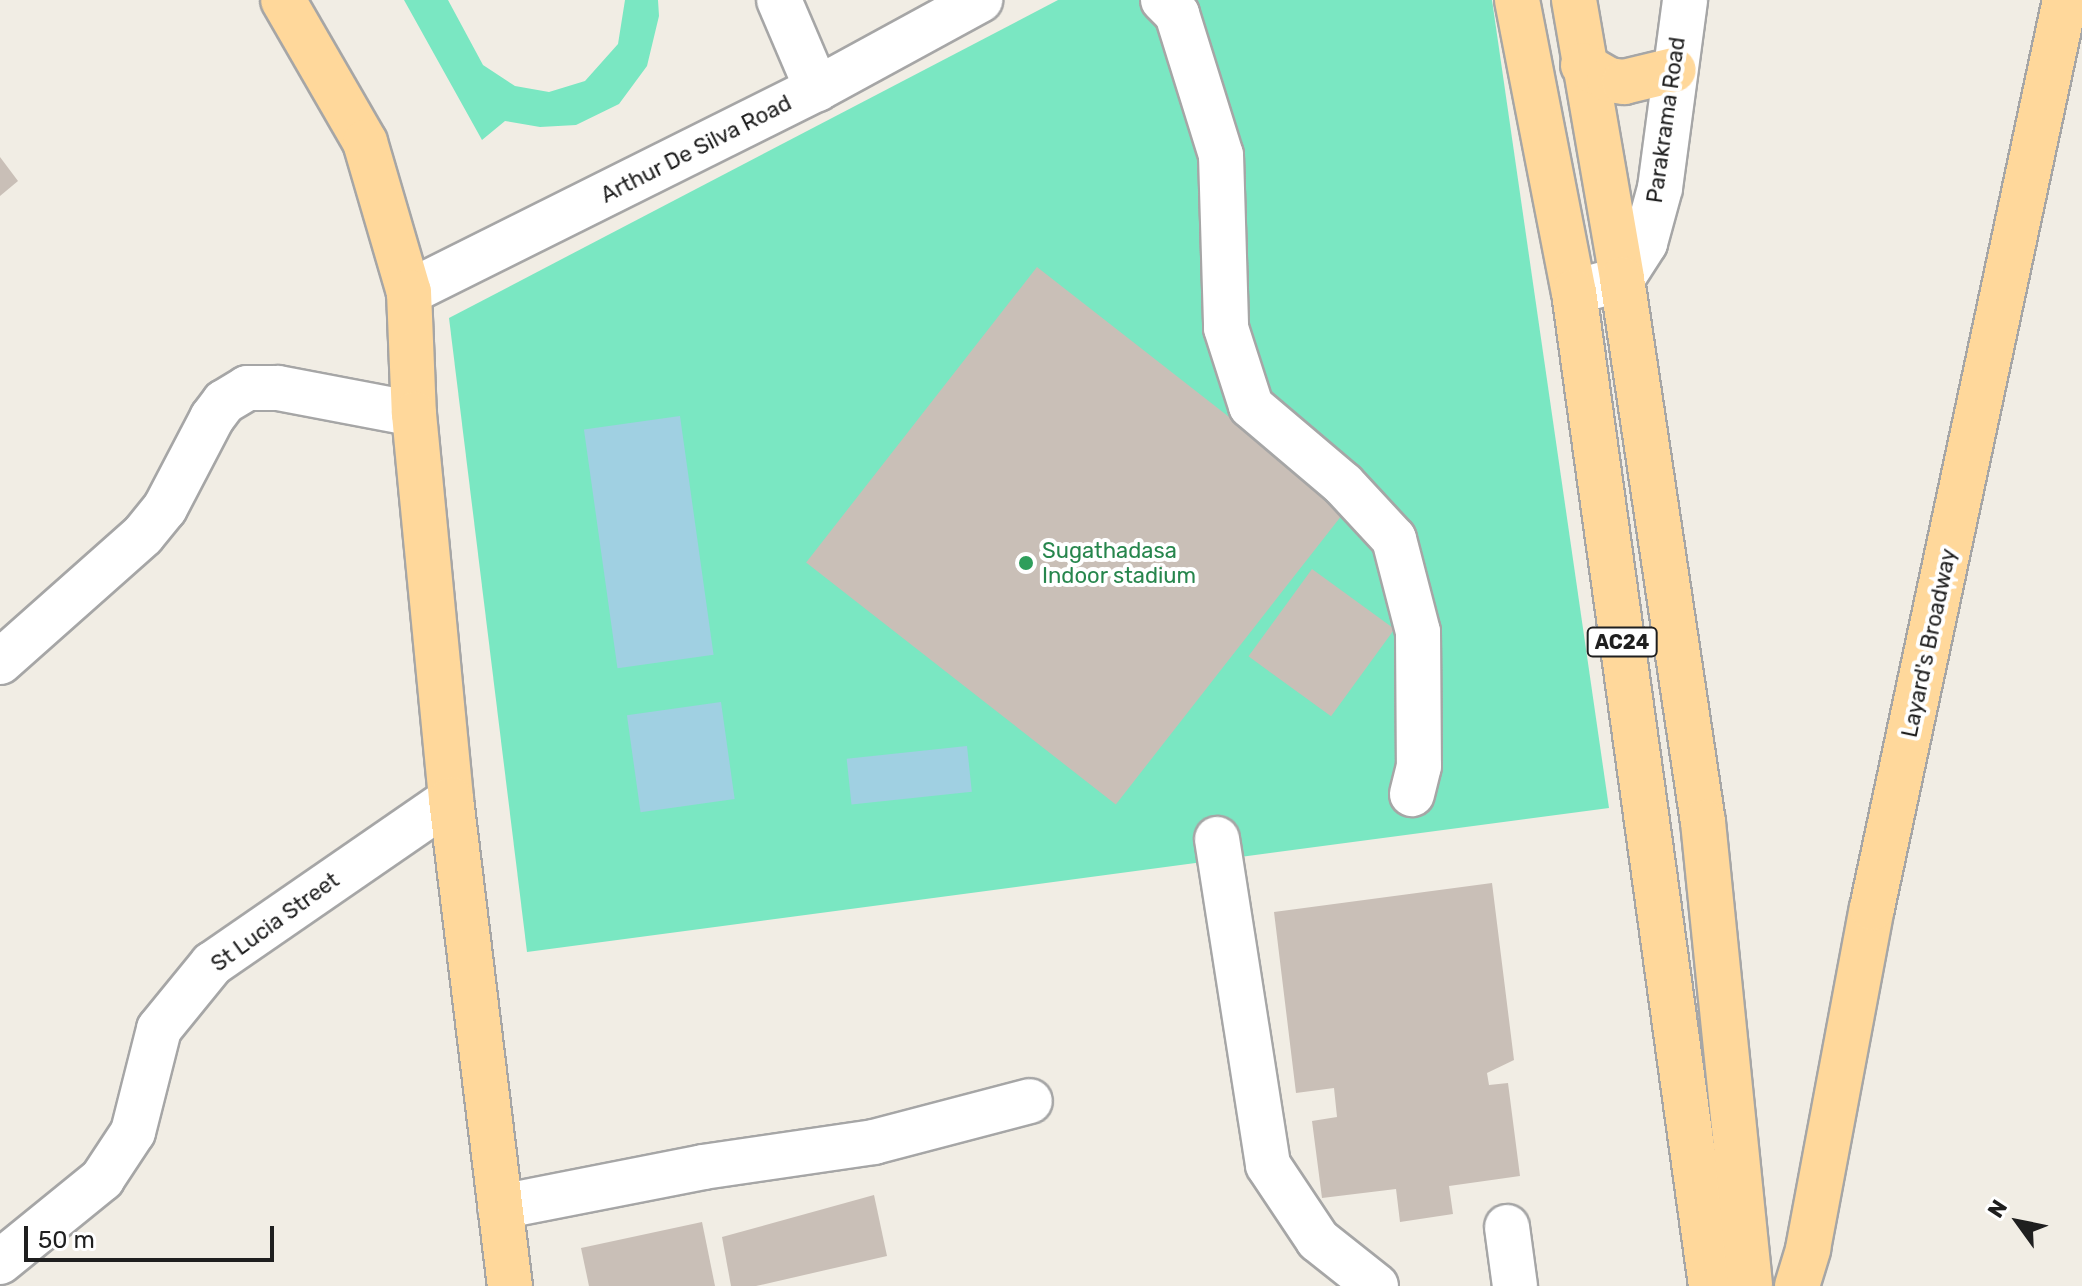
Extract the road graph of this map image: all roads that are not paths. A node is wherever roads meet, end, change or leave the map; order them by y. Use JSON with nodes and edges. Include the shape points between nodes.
{"nodes":[{"id":1,"x":283,"y":0,"type":"edge"},
{"id":2,"x":779,"y":0,"type":"edge"},
{"id":3,"x":980,"y":0,"type":"edge"},
{"id":4,"x":1163,"y":0,"type":"edge"},
{"id":5,"x":1517,"y":0,"type":"edge"},
{"id":6,"x":1574,"y":0,"type":"edge"},
{"id":7,"x":1685,"y":0,"type":"edge"},
{"id":8,"x":2065,"y":0,"type":"edge"},
{"id":9,"x":1583,"y":65,"type":"junction"},
{"id":10,"x":1674,"y":70,"type":"junction"},
{"id":11,"x":817,"y":89,"type":"junction"},
{"id":12,"x":1622,"y":279,"type":"junction"},
{"id":13,"x":409,"y":292,"type":"junction"},
{"id":14,"x":1574,"y":292,"type":"junction"},
{"id":15,"x":414,"y":414,"type":"junction"},
{"id":16,"x":0,"y":662,"type":"edge"},
{"id":17,"x":1412,"y":794,"type":"dead end"},
{"id":18,"x":451,"y":799,"type":"junction"},
{"id":19,"x":1217,"y":839,"type":"dead end"},
{"id":20,"x":1030,"y":1101,"type":"dead end"},
{"id":21,"x":500,"y":1207,"type":"junction"},
{"id":22,"x":1507,"y":1227,"type":"dead end"},
{"id":23,"x":8,"y":1269,"type":"edge"},
{"id":24,"x":510,"y":1286,"type":"edge"},
{"id":25,"x":1376,"y":1286,"type":"edge"},
{"id":26,"x":1515,"y":1286,"type":"edge"},
{"id":27,"x":1711,"y":1286,"type":"edge"},
{"id":28,"x":1750,"y":1286,"type":"edge"},
{"id":29,"x":1797,"y":1286,"type":"edge"}],
"edges":[{"from":1,"to":13,"type":"main road","via":[[365,142]]},
{"from":2,"to":11,"type":"street"},
{"from":3,"to":11,"type":"street","name":"Arthur De Silva Road"},
{"from":4,"to":17,"type":"street","via":[[1177,14],[1221,155],[1226,328],[1251,406],[1343,484],[1394,539],[1418,632],[1419,766]]},
{"from":5,"to":14,"type":"main road","number":"AC24"},
{"from":6,"to":9,"type":"main road","number":"AC24"},
{"from":7,"to":10,"type":"street","name":"Parakrama Road"},
{"from":8,"to":29,"type":"main road","name":"Layard's Broadway"},
{"from":9,"to":10,"type":"main road","via":[[1624,82]]},
{"from":9,"to":12,"type":"main road","number":"AC24"},
{"from":10,"to":12,"type":"street","name":"Parakrama Road","via":[[1660,188],[1645,243]]},
{"from":11,"to":13,"type":"street","name":"Arthur De Silva Road"},
{"from":12,"to":14,"type":"street"},
{"from":12,"to":28,"type":"main road","number":"AC24","via":[[1703,822]]},
{"from":13,"to":15,"type":"main road"},
{"from":14,"to":27,"type":"main road","number":"AC24"},
{"from":15,"to":16,"type":"street","via":[[278,388],[247,388],[224,402],[212,418],[165,508],[143,535]]},
{"from":15,"to":18,"type":"main road"},
{"from":18,"to":21,"type":"main road"},
{"from":18,"to":23,"type":"street","name":"St Lucia Street","via":[[212,964],[159,1029],[133,1132],[102,1179]]},
{"from":19,"to":25,"type":"street","via":[[1268,1165],[1318,1240]]},
{"from":20,"to":21,"type":"street","via":[[874,1142],[703,1167]]},
{"from":21,"to":24,"type":"main road"},
{"from":22,"to":26,"type":"street"}]}
